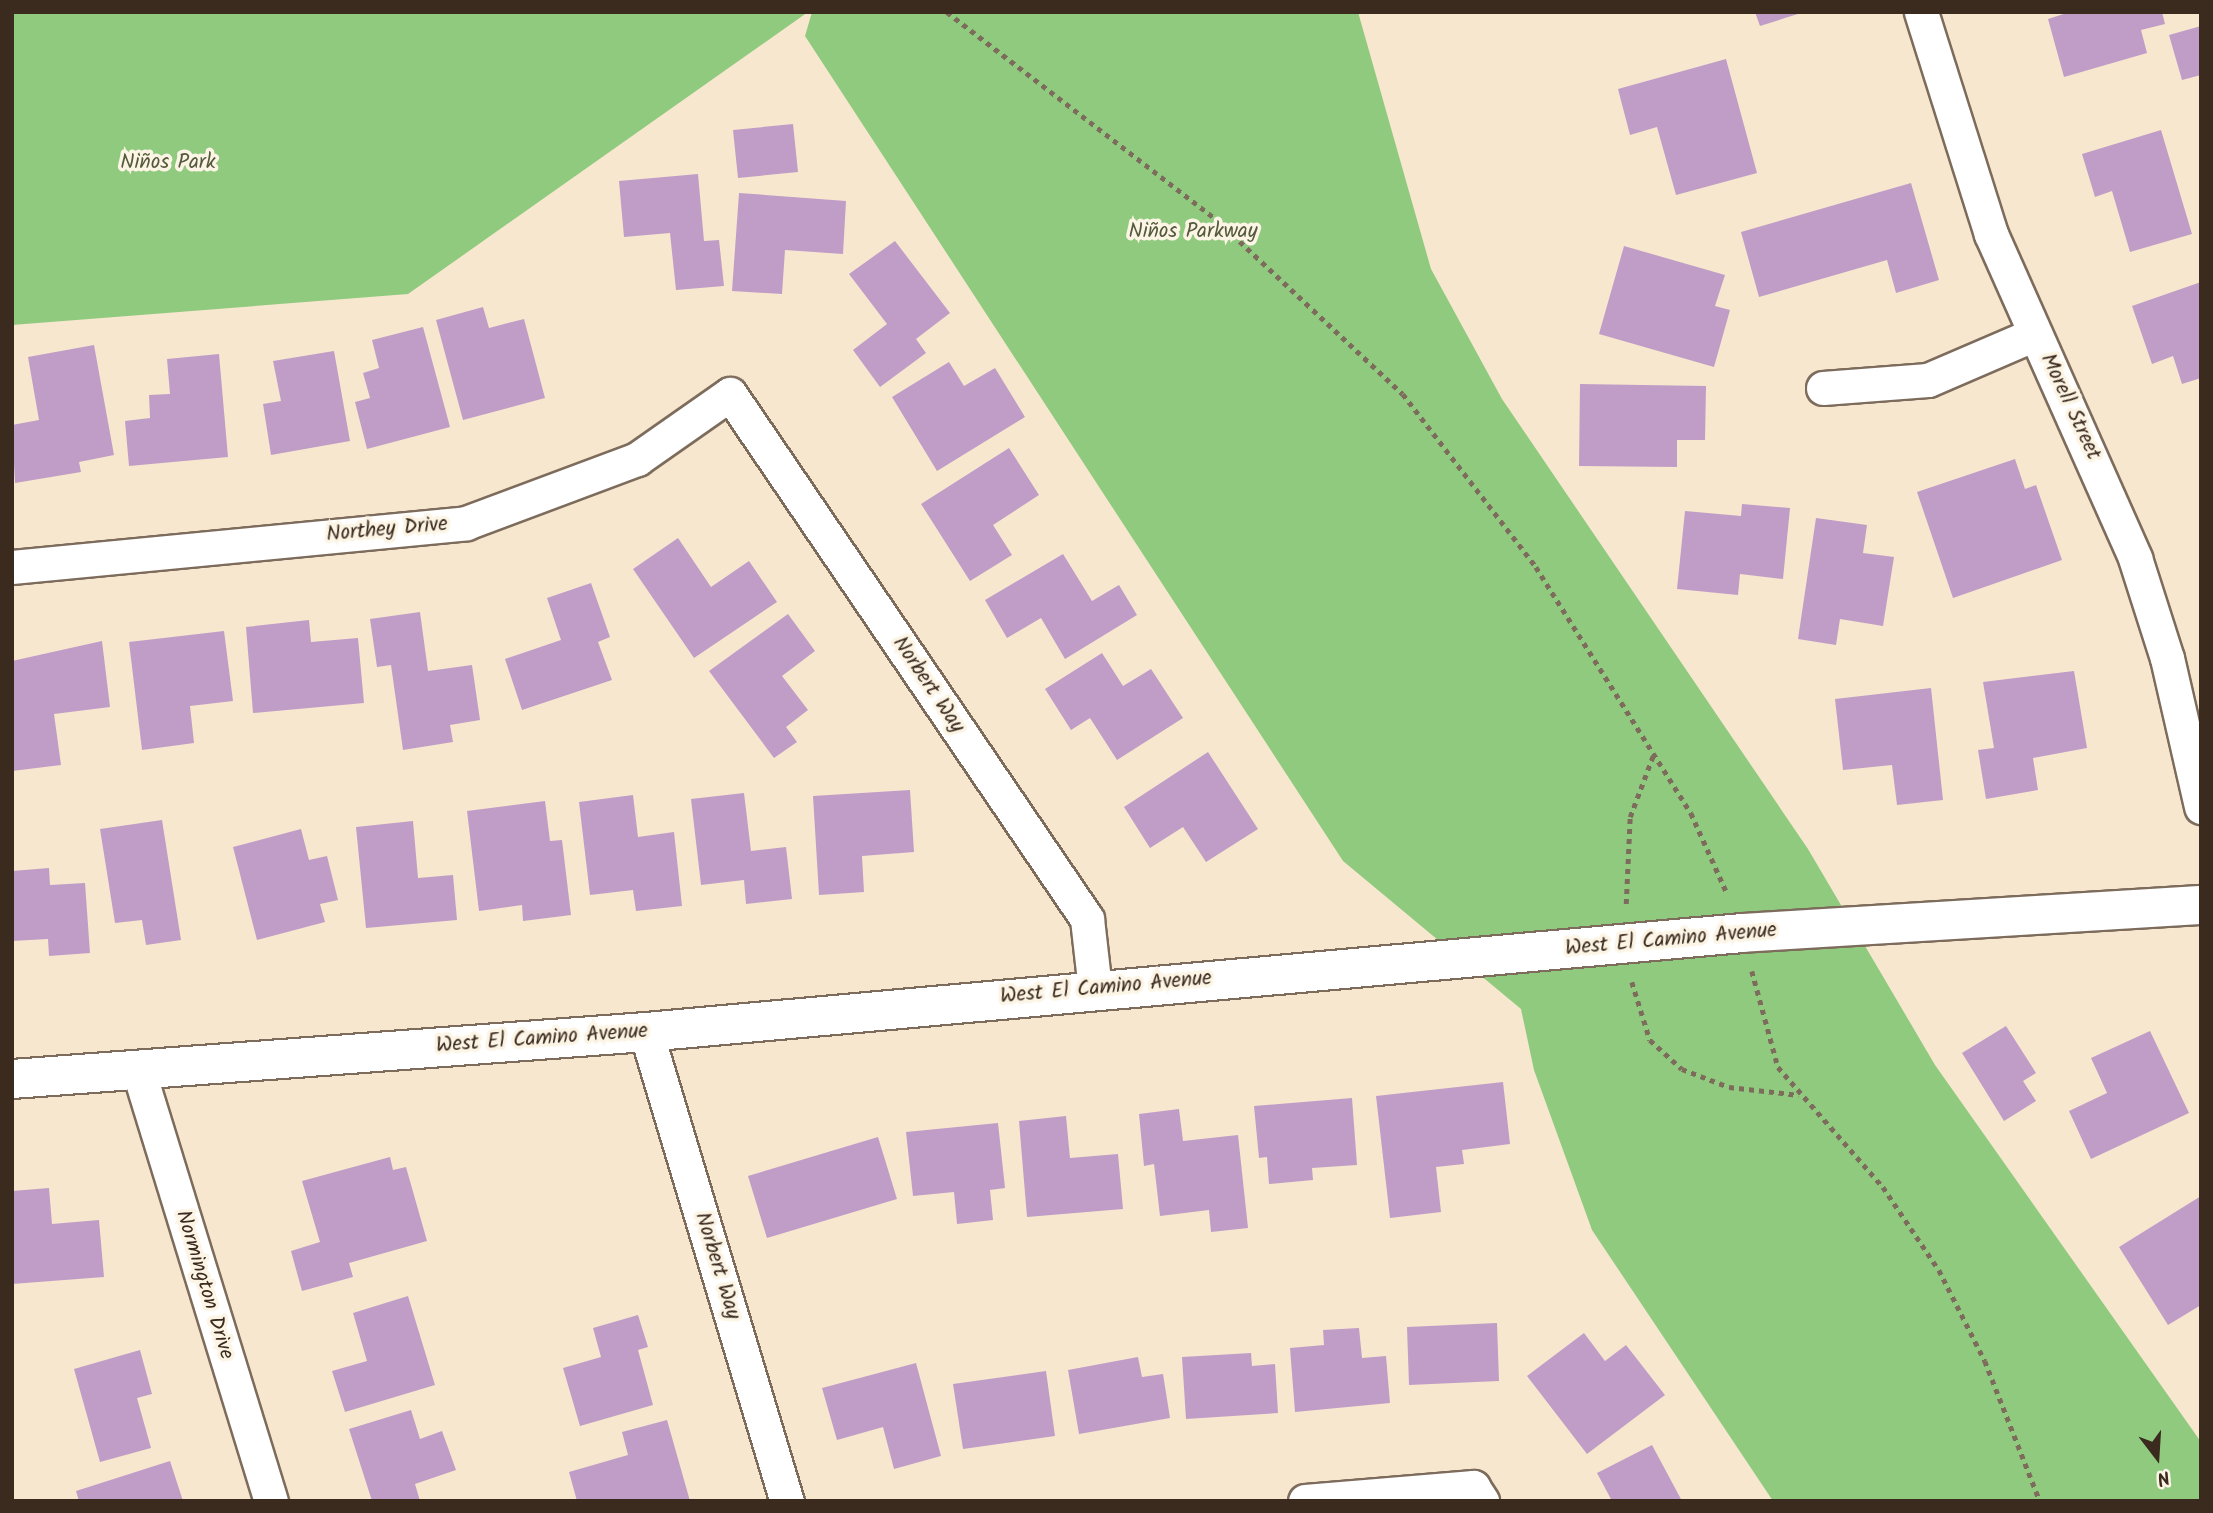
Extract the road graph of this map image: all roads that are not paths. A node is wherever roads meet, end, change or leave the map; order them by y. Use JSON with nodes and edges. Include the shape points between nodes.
{"nodes":[{"id":1,"x":1921,"y":12,"type":"edge"},
{"id":2,"x":2035,"y":334,"type":"junction"},
{"id":3,"x":1823,"y":388,"type":"dead end"},
{"id":4,"x":730,"y":394,"type":"joint"},
{"id":5,"x":12,"y":567,"type":"edge"},
{"id":6,"x":2201,"y":807,"type":"edge"},
{"id":7,"x":2201,"y":905,"type":"edge"},
{"id":8,"x":1096,"y":989,"type":"junction"},
{"id":9,"x":646,"y":1032,"type":"junction"},
{"id":10,"x":138,"y":1069,"type":"junction"},
{"id":11,"x":12,"y":1079,"type":"edge"},
{"id":12,"x":271,"y":1501,"type":"edge"},
{"id":13,"x":788,"y":1501,"type":"edge"},
{"id":14,"x":1305,"y":1501,"type":"edge"},
{"id":15,"x":1482,"y":1501,"type":"edge"}],
"edges":[{"from":1,"to":2,"type":"street","name":"Morell Street","via":[[1987,221]]},
{"from":2,"to":3,"type":"street","via":[[1928,380]]},
{"from":2,"to":6,"type":"street","name":"Morell Street","via":[[2135,558],[2167,658]]},
{"from":4,"to":5,"type":"street","name":"Northey Drive","via":[[636,459],[466,523]]},
{"from":4,"to":8,"type":"street","name":"Norbert Way","via":[[1087,919]]},
{"from":7,"to":8,"type":"main road","name":"West El Camino Avenue","via":[[1742,933]]},
{"from":8,"to":9,"type":"main road","name":"West El Camino Avenue"},
{"from":9,"to":10,"type":"main road","name":"West El Camino Avenue"},
{"from":9,"to":13,"type":"street","name":"Norbert Way"},
{"from":10,"to":11,"type":"main road","name":"West El Camino Avenue"},
{"from":10,"to":12,"type":"street","name":"Normington Drive"},
{"from":14,"to":15,"type":"street","via":[[1473,1487]]}]}
